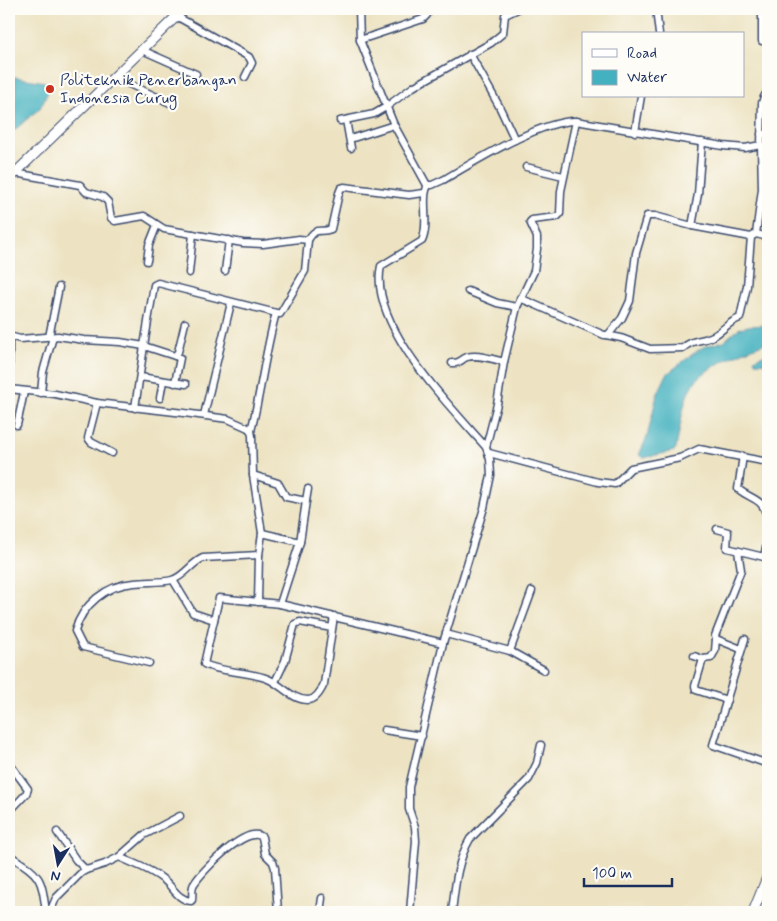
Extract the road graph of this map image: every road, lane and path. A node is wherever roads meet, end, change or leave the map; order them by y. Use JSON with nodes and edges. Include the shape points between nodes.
{"nodes":[{"id":1,"x":184,"y":9,"type":"edge"},
{"id":2,"x":359,"y":9,"type":"edge"},
{"id":3,"x":426,"y":9,"type":"edge"},
{"id":4,"x":518,"y":9,"type":"edge"},
{"id":5,"x":656,"y":9,"type":"edge"},
{"id":6,"x":762,"y":9,"type":"edge"},
{"id":7,"x":176,"y":16,"type":"junction"},
{"id":8,"x":659,"y":32,"type":"edge"},
{"id":9,"x":360,"y":40,"type":"junction"},
{"id":10,"x":762,"y":41,"type":"dead end"},
{"id":11,"x":142,"y":50,"type":"junction"},
{"id":12,"x":470,"y":54,"type":"junction"},
{"id":13,"x":196,"y":74,"type":"dead end"},
{"id":14,"x":114,"y":77,"type":"junction"},
{"id":15,"x":246,"y":77,"type":"dead end"},
{"id":16,"x":768,"y":91,"type":"edge"},
{"id":17,"x":641,"y":98,"type":"edge"},
{"id":18,"x":170,"y":103,"type":"dead end"},
{"id":19,"x":386,"y":107,"type":"junction"},
{"id":20,"x":576,"y":122,"type":"junction"},
{"id":21,"x":394,"y":124,"type":"junction"},
{"id":22,"x":635,"y":132,"type":"junction"},
{"id":23,"x":761,"y":134,"type":"junction"},
{"id":24,"x":768,"y":134,"type":"edge"},
{"id":25,"x":350,"y":139,"type":"junction"},
{"id":26,"x":515,"y":140,"type":"junction"},
{"id":27,"x":702,"y":142,"type":"junction"},
{"id":28,"x":761,"y":145,"type":"junction"},
{"id":29,"x":351,"y":148,"type":"dead end"},
{"id":30,"x":526,"y":167,"type":"dead end"},
{"id":31,"x":12,"y":176,"type":"edge"},
{"id":32,"x":563,"y":176,"type":"junction"},
{"id":33,"x":427,"y":185,"type":"junction"},
{"id":34,"x":424,"y":193,"type":"junction"},
{"id":35,"x":157,"y":225,"type":"junction"},
{"id":36,"x":692,"y":226,"type":"junction"},
{"id":37,"x":193,"y":234,"type":"junction"},
{"id":38,"x":754,"y":236,"type":"junction"},
{"id":39,"x":768,"y":237,"type":"edge"},
{"id":40,"x":229,"y":240,"type":"junction"},
{"id":41,"x":308,"y":240,"type":"junction"},
{"id":42,"x":147,"y":261,"type":"dead end"},
{"id":43,"x":225,"y":271,"type":"dead end"},
{"id":44,"x":189,"y":273,"type":"dead end"},
{"id":45,"x":59,"y":287,"type":"dead end"},
{"id":46,"x":468,"y":291,"type":"dead end"},
{"id":47,"x":520,"y":298,"type":"junction"},
{"id":48,"x":231,"y":303,"type":"junction"},
{"id":49,"x":517,"y":307,"type":"junction"},
{"id":50,"x":276,"y":314,"type":"junction"},
{"id":51,"x":185,"y":322,"type":"dead end"},
{"id":52,"x":9,"y":336,"type":"edge"},
{"id":53,"x":606,"y":336,"type":"junction"},
{"id":54,"x":51,"y":337,"type":"junction"},
{"id":55,"x":144,"y":346,"type":"junction"},
{"id":56,"x":176,"y":356,"type":"junction"},
{"id":57,"x":504,"y":362,"type":"junction"},
{"id":58,"x":452,"y":363,"type":"dead end"},
{"id":59,"x":9,"y":364,"type":"edge"},
{"id":60,"x":140,"y":377,"type":"junction"},
{"id":61,"x":162,"y":380,"type":"junction"},
{"id":62,"x":175,"y":383,"type":"junction"},
{"id":63,"x":186,"y":384,"type":"dead end"},
{"id":64,"x":9,"y":389,"type":"edge"},
{"id":65,"x":24,"y":392,"type":"junction"},
{"id":66,"x":41,"y":393,"type":"junction"},
{"id":67,"x":160,"y":398,"type":"dead end"},
{"id":68,"x":97,"y":403,"type":"junction"},
{"id":69,"x":135,"y":408,"type":"junction"},
{"id":70,"x":204,"y":416,"type":"junction"},
{"id":71,"x":17,"y":425,"type":"dead end"},
{"id":72,"x":251,"y":431,"type":"junction"},
{"id":73,"x":487,"y":450,"type":"junction"},
{"id":74,"x":112,"y":452,"type":"dead end"},
{"id":75,"x":743,"y":456,"type":"junction"},
{"id":76,"x":768,"y":462,"type":"edge"},
{"id":77,"x":252,"y":475,"type":"junction"},
{"id":78,"x":308,"y":489,"type":"dead end"},
{"id":79,"x":306,"y":501,"type":"junction"},
{"id":80,"x":766,"y":506,"type":"edge"},
{"id":81,"x":768,"y":520,"type":"edge"},
{"id":82,"x":717,"y":529,"type":"dead end"},
{"id":83,"x":262,"y":534,"type":"junction"},
{"id":84,"x":768,"y":538,"type":"edge"},
{"id":85,"x":300,"y":542,"type":"junction"},
{"id":86,"x":738,"y":551,"type":"junction"},
{"id":87,"x":259,"y":556,"type":"junction"},
{"id":88,"x":766,"y":558,"type":"edge"},
{"id":89,"x":173,"y":580,"type":"junction"},
{"id":90,"x":532,"y":591,"type":"dead end"},
{"id":91,"x":258,"y":602,"type":"junction"},
{"id":92,"x":280,"y":604,"type":"junction"},
{"id":93,"x":334,"y":616,"type":"junction"},
{"id":94,"x":214,"y":620,"type":"junction"},
{"id":95,"x":332,"y":628,"type":"junction"},
{"id":96,"x":446,"y":634,"type":"junction"},
{"id":97,"x":716,"y":639,"type":"junction"},
{"id":98,"x":745,"y":639,"type":"dead end"},
{"id":99,"x":443,"y":643,"type":"junction"},
{"id":100,"x":741,"y":649,"type":"junction"},
{"id":101,"x":510,"y":650,"type":"junction"},
{"id":102,"x":694,"y":656,"type":"dead end"},
{"id":103,"x":703,"y":659,"type":"junction"},
{"id":104,"x":148,"y":663,"type":"dead end"},
{"id":105,"x":544,"y":670,"type":"dead end"},
{"id":106,"x":275,"y":682,"type":"junction"},
{"id":107,"x":727,"y":700,"type":"junction"},
{"id":108,"x":384,"y":730,"type":"dead end"},
{"id":109,"x":422,"y":736,"type":"junction"},
{"id":110,"x":541,"y":745,"type":"dead end"},
{"id":111,"x":9,"y":763,"type":"edge"},
{"id":112,"x":768,"y":764,"type":"edge"},
{"id":113,"x":9,"y":812,"type":"edge"},
{"id":114,"x":180,"y":816,"type":"dead end"},
{"id":115,"x":57,"y":832,"type":"dead end"},
{"id":116,"x":9,"y":855,"type":"edge"},
{"id":117,"x":119,"y":857,"type":"junction"},
{"id":118,"x":86,"y":870,"type":"junction"},
{"id":119,"x":768,"y":875,"type":"edge"},
{"id":120,"x":322,"y":898,"type":"dead end"},
{"id":121,"x":48,"y":912,"type":"edge"},
{"id":122,"x":278,"y":912,"type":"edge"},
{"id":123,"x":320,"y":912,"type":"edge"},
{"id":124,"x":410,"y":912,"type":"edge"},
{"id":125,"x":452,"y":912,"type":"edge"},
{"id":126,"x":753,"y":912,"type":"edge"}],
"edges":[{"from":1,"to":7,"type":"main road"},
{"from":2,"to":9,"type":"street"},
{"from":3,"to":9,"type":"street","via":[[427,15],[423,19]]},
{"from":4,"to":12,"type":"street","via":[[505,15],[501,36]]},
{"from":5,"to":8,"type":"street"},
{"from":6,"to":10,"type":"street"},
{"from":7,"to":11,"type":"main road"},
{"from":7,"to":15,"type":"street","via":[[249,57],[252,63]]},
{"from":9,"to":19,"type":"street"},
{"from":11,"to":13,"type":"street"},
{"from":11,"to":14,"type":"main road"},
{"from":12,"to":19,"type":"street","via":[[413,87]]},
{"from":12,"to":26,"type":"street"},
{"from":14,"to":18,"type":"street"},
{"from":14,"to":31,"type":"main road"},
{"from":16,"to":23,"type":"street","via":[[762,103]]},
{"from":17,"to":22,"type":"street"},
{"from":19,"to":21,"type":"street"},
{"from":19,"to":25,"type":"street","via":[[374,114],[343,121]]},
{"from":20,"to":22,"type":"street"},
{"from":20,"to":26,"type":"street","via":[[564,122]]},
{"from":20,"to":32,"type":"street"},
{"from":21,"to":25,"type":"street"},
{"from":21,"to":33,"type":"street"},
{"from":22,"to":27,"type":"street"},
{"from":23,"to":24,"type":"street"},
{"from":23,"to":28,"type":"street"},
{"from":25,"to":29,"type":"street"},
{"from":26,"to":33,"type":"street","via":[[444,180]]},
{"from":27,"to":28,"type":"street","via":[[746,148]]},
{"from":27,"to":36,"type":"street"},
{"from":28,"to":38,"type":"street","via":[[762,189]]},
{"from":30,"to":32,"type":"street"},
{"from":31,"to":35,"type":"street","via":[[80,185],[86,192],[106,200],[112,220],[144,216]]},
{"from":32,"to":47,"type":"street","via":[[560,214],[530,222],[536,236],[535,261]]},
{"from":33,"to":34,"type":"street"},
{"from":34,"to":41,"type":"street","via":[[409,195],[341,188],[331,229],[315,230]]},
{"from":34,"to":73,"type":"street","via":[[424,237],[381,266],[380,289],[391,326],[404,346]]},
{"from":35,"to":37,"type":"street","via":[[164,230]]},
{"from":35,"to":42,"type":"street","via":[[150,240]]},
{"from":36,"to":38,"type":"street"},
{"from":36,"to":53,"type":"street","via":[[651,215],[646,217],[636,253],[630,301],[622,318]]},
{"from":37,"to":40,"type":"street"},
{"from":37,"to":44,"type":"street"},
{"from":38,"to":39,"type":"street"},
{"from":38,"to":53,"type":"street","via":[[740,318],[714,336],[689,342],[684,348],[660,350],[650,350],[621,338]]},
{"from":40,"to":41,"type":"street","via":[[263,244]]},
{"from":40,"to":43,"type":"street"},
{"from":41,"to":50,"type":"street","via":[[305,271],[282,312]]},
{"from":45,"to":54,"type":"street"},
{"from":46,"to":49,"type":"street"},
{"from":47,"to":49,"type":"street"},
{"from":47,"to":53,"type":"street"},
{"from":48,"to":50,"type":"street"},
{"from":48,"to":55,"type":"street","via":[[171,285],[155,284]]},
{"from":48,"to":70,"type":"street"},
{"from":49,"to":57,"type":"street"},
{"from":50,"to":72,"type":"street"},
{"from":51,"to":56,"type":"street"},
{"from":52,"to":54,"type":"street","via":[[20,339]]},
{"from":52,"to":59,"type":"street"},
{"from":54,"to":55,"type":"street"},
{"from":54,"to":66,"type":"street"},
{"from":55,"to":56,"type":"street"},
{"from":55,"to":60,"type":"street"},
{"from":56,"to":62,"type":"street","via":[[180,358]]},
{"from":57,"to":58,"type":"street","via":[[469,357],[460,363]]},
{"from":57,"to":73,"type":"street"},
{"from":60,"to":61,"type":"street"},
{"from":60,"to":69,"type":"street"},
{"from":61,"to":62,"type":"street"},
{"from":61,"to":67,"type":"street"},
{"from":62,"to":63,"type":"street"},
{"from":64,"to":65,"type":"street"},
{"from":65,"to":66,"type":"street"},
{"from":65,"to":71,"type":"street"},
{"from":66,"to":68,"type":"street"},
{"from":68,"to":69,"type":"street"},
{"from":68,"to":74,"type":"street","via":[[88,438]]},
{"from":69,"to":70,"type":"street"},
{"from":70,"to":72,"type":"street","via":[[240,423]]},
{"from":72,"to":77,"type":"street","via":[[254,446]]},
{"from":73,"to":75,"type":"street","via":[[615,484],[631,468],[680,458],[699,449]]},
{"from":73,"to":96,"type":"street","via":[[491,475],[484,508]]},
{"from":75,"to":76,"type":"street"},
{"from":75,"to":80,"type":"street","via":[[738,490]]},
{"from":77,"to":79,"type":"street","via":[[278,483],[286,497]]},
{"from":77,"to":83,"type":"street"},
{"from":78,"to":79,"type":"street"},
{"from":79,"to":85,"type":"street"},
{"from":80,"to":81,"type":"street"},
{"from":82,"to":86,"type":"street","via":[[728,532],[727,548]]},
{"from":83,"to":85,"type":"street"},
{"from":83,"to":87,"type":"street"},
{"from":84,"to":88,"type":"street"},
{"from":85,"to":92,"type":"street"},
{"from":86,"to":88,"type":"street"},
{"from":86,"to":97,"type":"street","via":[[741,570]]},
{"from":87,"to":89,"type":"street","via":[[203,558]]},
{"from":87,"to":91,"type":"street"},
{"from":89,"to":94,"type":"street","via":[[193,614]]},
{"from":89,"to":104,"type":"street","via":[[131,583],[105,592],[86,609],[77,623],[75,631],[84,648]]},
{"from":90,"to":101,"type":"street"},
{"from":91,"to":92,"type":"street"},
{"from":91,"to":94,"type":"street","via":[[219,598]]},
{"from":92,"to":93,"type":"street"},
{"from":93,"to":95,"type":"street"},
{"from":93,"to":99,"type":"street"},
{"from":94,"to":106,"type":"street","via":[[204,664]]},
{"from":95,"to":106,"type":"street","via":[[300,622],[295,624],[285,661]]},
{"from":95,"to":106,"type":"street","via":[[324,684],[317,696],[310,700],[297,697]]},
{"from":96,"to":99,"type":"street"},
{"from":96,"to":101,"type":"street"},
{"from":97,"to":100,"type":"street"},
{"from":97,"to":103,"type":"street","via":[[714,655]]},
{"from":98,"to":100,"type":"street"},
{"from":99,"to":109,"type":"street"},
{"from":100,"to":107,"type":"street"},
{"from":101,"to":105,"type":"street"},
{"from":102,"to":103,"type":"street"},
{"from":103,"to":107,"type":"street","via":[[696,690]]},
{"from":107,"to":112,"type":"street","via":[[713,745]]},
{"from":108,"to":109,"type":"street"},
{"from":109,"to":124,"type":"street","via":[[409,795],[416,841]]},
{"from":110,"to":125,"type":"street","via":[[529,779],[464,848]]},
{"from":111,"to":113,"type":"street","via":[[28,789]]},
{"from":114,"to":117,"type":"street","via":[[144,835]]},
{"from":115,"to":118,"type":"street"},
{"from":116,"to":121,"type":"street","via":[[30,868],[40,880]]},
{"from":117,"to":118,"type":"street"},
{"from":117,"to":122,"type":"street","via":[[153,872],[181,898],[191,901],[193,885],[212,864],[229,847],[257,834],[262,837],[266,854],[275,868]]},
{"from":118,"to":121,"type":"street","via":[[60,893]]},
{"from":119,"to":126,"type":"main road"},
{"from":120,"to":123,"type":"street"}]}
